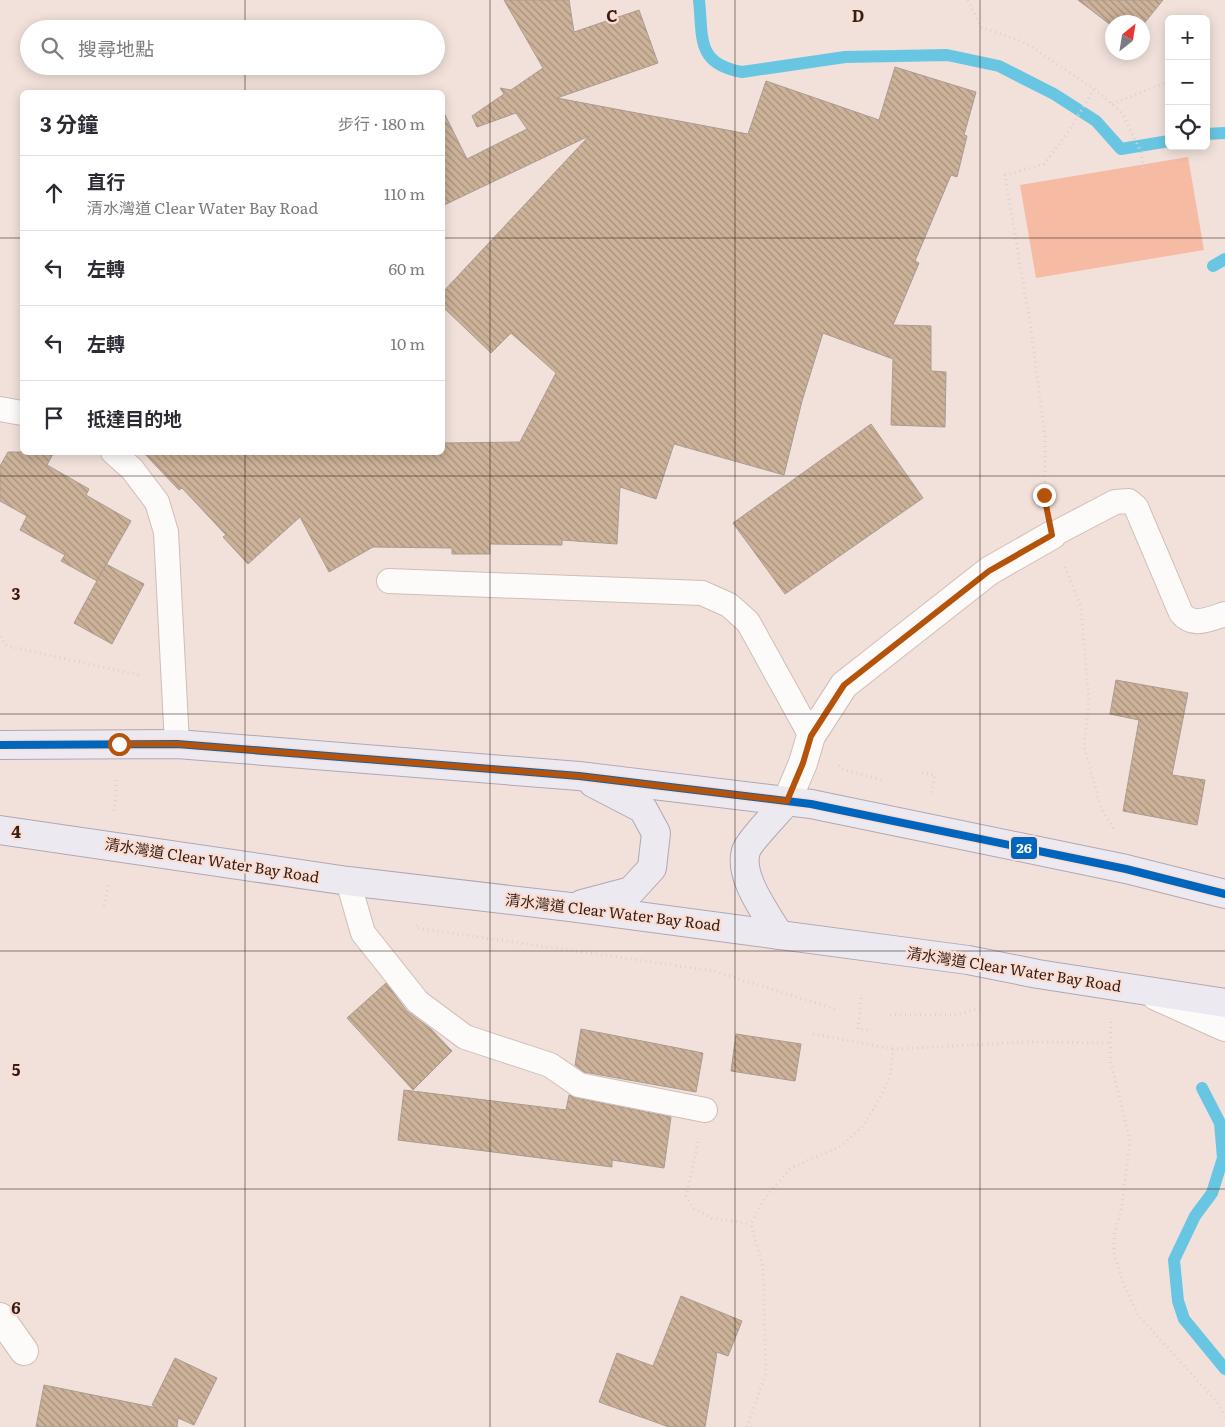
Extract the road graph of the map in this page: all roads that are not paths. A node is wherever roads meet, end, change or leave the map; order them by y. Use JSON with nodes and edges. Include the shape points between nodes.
{"nodes":[{"id":1,"x":0,"y":409,"type":"edge"},
{"id":2,"x":20,"y":413,"type":"edge"},
{"id":3,"x":116,"y":455,"type":"edge"},
{"id":4,"x":1052,"y":535,"type":"joint"},
{"id":5,"x":389,"y":582,"type":"dead end"},
{"id":6,"x":1225,"y":614,"type":"edge"},
{"id":7,"x":811,"y":736,"type":"junction"},
{"id":8,"x":177,"y":744,"type":"junction"},
{"id":9,"x":0,"y":745,"type":"edge"},
{"id":10,"x":579,"y":776,"type":"junction"},
{"id":11,"x":787,"y":801,"type":"junction"},
{"id":12,"x":0,"y":830,"type":"edge"},
{"id":13,"x":348,"y":881,"type":"junction"},
{"id":14,"x":1225,"y":894,"type":"edge"},
{"id":15,"x":570,"y":907,"type":"junction"},
{"id":16,"x":779,"y":935,"type":"junction"},
{"id":17,"x":1145,"y":992,"type":"junction"},
{"id":18,"x":1225,"y":1003,"type":"edge"},
{"id":19,"x":1225,"y":1027,"type":"edge"},
{"id":20,"x":705,"y":1110,"type":"road end"},
{"id":21,"x":0,"y":1316,"type":"edge"},
{"id":22,"x":24,"y":1351,"type":"dead end"}],
"edges":[{"from":1,"to":2,"type":"lane"},
{"from":3,"to":8,"type":"lane","via":[[132,469],[157,502],[166,532]]},
{"from":4,"to":6,"type":"lane","via":[[1115,502],[1128,501],[1136,507],[1181,613],[1187,620],[1195,623]]},
{"from":4,"to":7,"type":"street","via":[[989,571],[844,685]]},
{"from":5,"to":7,"type":"lane","via":[[702,593],[729,605],[748,622]]},
{"from":7,"to":11,"type":"street"},
{"from":8,"to":9,"type":"main road"},
{"from":8,"to":10,"type":"main road"},
{"from":10,"to":11,"type":"main road"},
{"from":10,"to":15,"type":"main road","via":[[643,810],[656,833],[652,868],[631,890]]},
{"from":11,"to":14,"type":"main road","via":[[1126,869]]},
{"from":11,"to":16,"type":"main road","via":[[746,850],[744,867],[754,892]]},
{"from":12,"to":13,"type":"main road","name":"清水灣道 Clear Water Bay Road"},
{"from":13,"to":15,"type":"main road","name":"清水灣道 Clear Water Bay Road"},
{"from":13,"to":20,"type":"lane","via":[[363,933],[418,1002],[465,1037],[550,1065],[579,1085]]},
{"from":15,"to":16,"type":"main road","name":"清水灣道 Clear Water Bay Road"},
{"from":16,"to":17,"type":"main road","name":"清水灣道 Clear Water Bay Road","via":[[968,960]]},
{"from":17,"to":18,"type":"main road","name":"清水灣道 Clear Water Bay Road"},
{"from":17,"to":19,"type":"street"},
{"from":21,"to":22,"type":"street"}]}
